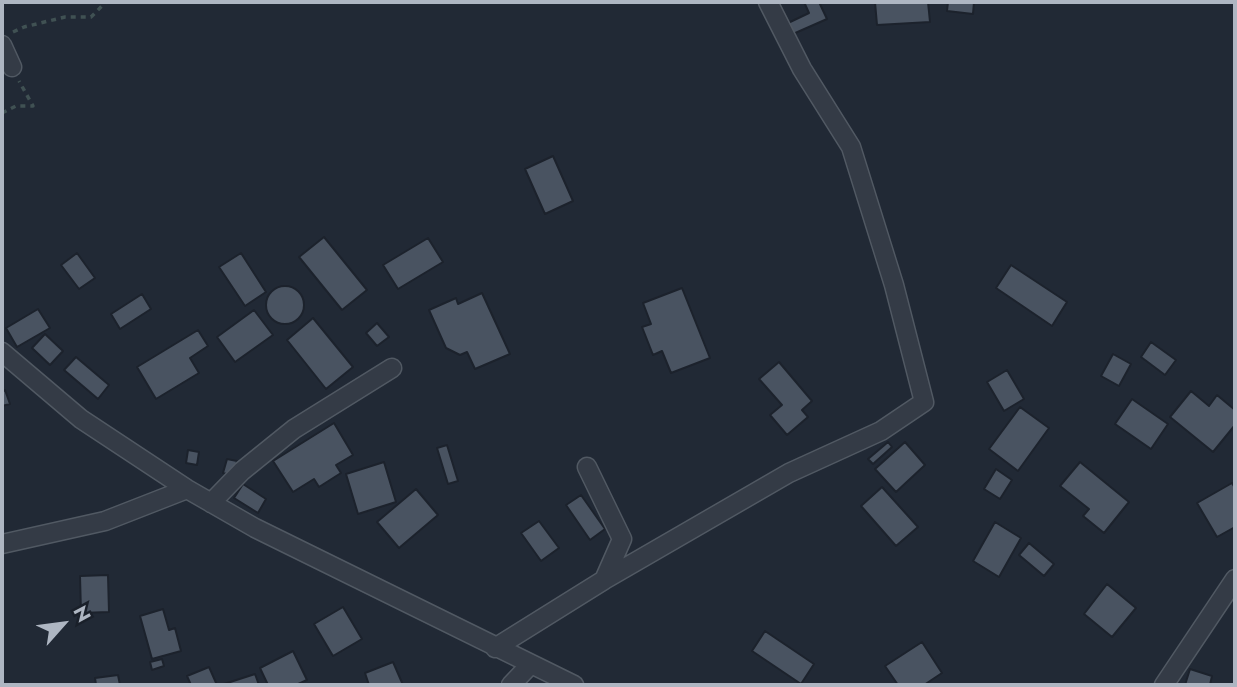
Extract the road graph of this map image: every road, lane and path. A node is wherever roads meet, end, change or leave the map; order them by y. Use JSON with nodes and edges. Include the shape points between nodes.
{"nodes":[{"id":1,"x":106,"y":2,"type":"edge"},
{"id":2,"x":768,"y":2,"type":"edge"},
{"id":3,"x":7,"y":38,"type":"edge"},
{"id":4,"x":12,"y":67,"type":"joint"},
{"id":5,"x":2,"y":113,"type":"edge"},
{"id":6,"x":2,"y":352,"type":"edge"},
{"id":7,"x":392,"y":368,"type":"dead end"},
{"id":8,"x":587,"y":467,"type":"dead end"},
{"id":9,"x":187,"y":489,"type":"junction"},
{"id":10,"x":211,"y":503,"type":"junction"},
{"id":11,"x":2,"y":544,"type":"edge"},
{"id":12,"x":1235,"y":579,"type":"edge"},
{"id":13,"x":604,"y":580,"type":"junction"},
{"id":14,"x":495,"y":648,"type":"junction"},
{"id":15,"x":530,"y":665,"type":"junction"},
{"id":16,"x":511,"y":685,"type":"edge"},
{"id":17,"x":574,"y":685,"type":"edge"},
{"id":18,"x":1164,"y":685,"type":"edge"}],
"edges":[{"from":1,"to":3,"type":"path","via":[[91,17],[65,17],[24,27]]},
{"from":2,"to":13,"type":"street","via":[[851,148],[924,401],[881,431],[789,473]]},
{"from":3,"to":4,"type":"street"},
{"from":4,"to":5,"type":"path","via":[[33,106],[16,106]]},
{"from":6,"to":9,"type":"street","via":[[81,419]]},
{"from":7,"to":10,"type":"street","via":[[294,429]]},
{"from":8,"to":13,"type":"street","via":[[622,539]]},
{"from":9,"to":10,"type":"street"},
{"from":9,"to":11,"type":"street","via":[[105,521]]},
{"from":10,"to":14,"type":"street"},
{"from":12,"to":18,"type":"street"},
{"from":13,"to":14,"type":"street"},
{"from":14,"to":15,"type":"street"},
{"from":15,"to":16,"type":"street"},
{"from":15,"to":17,"type":"street"}]}
